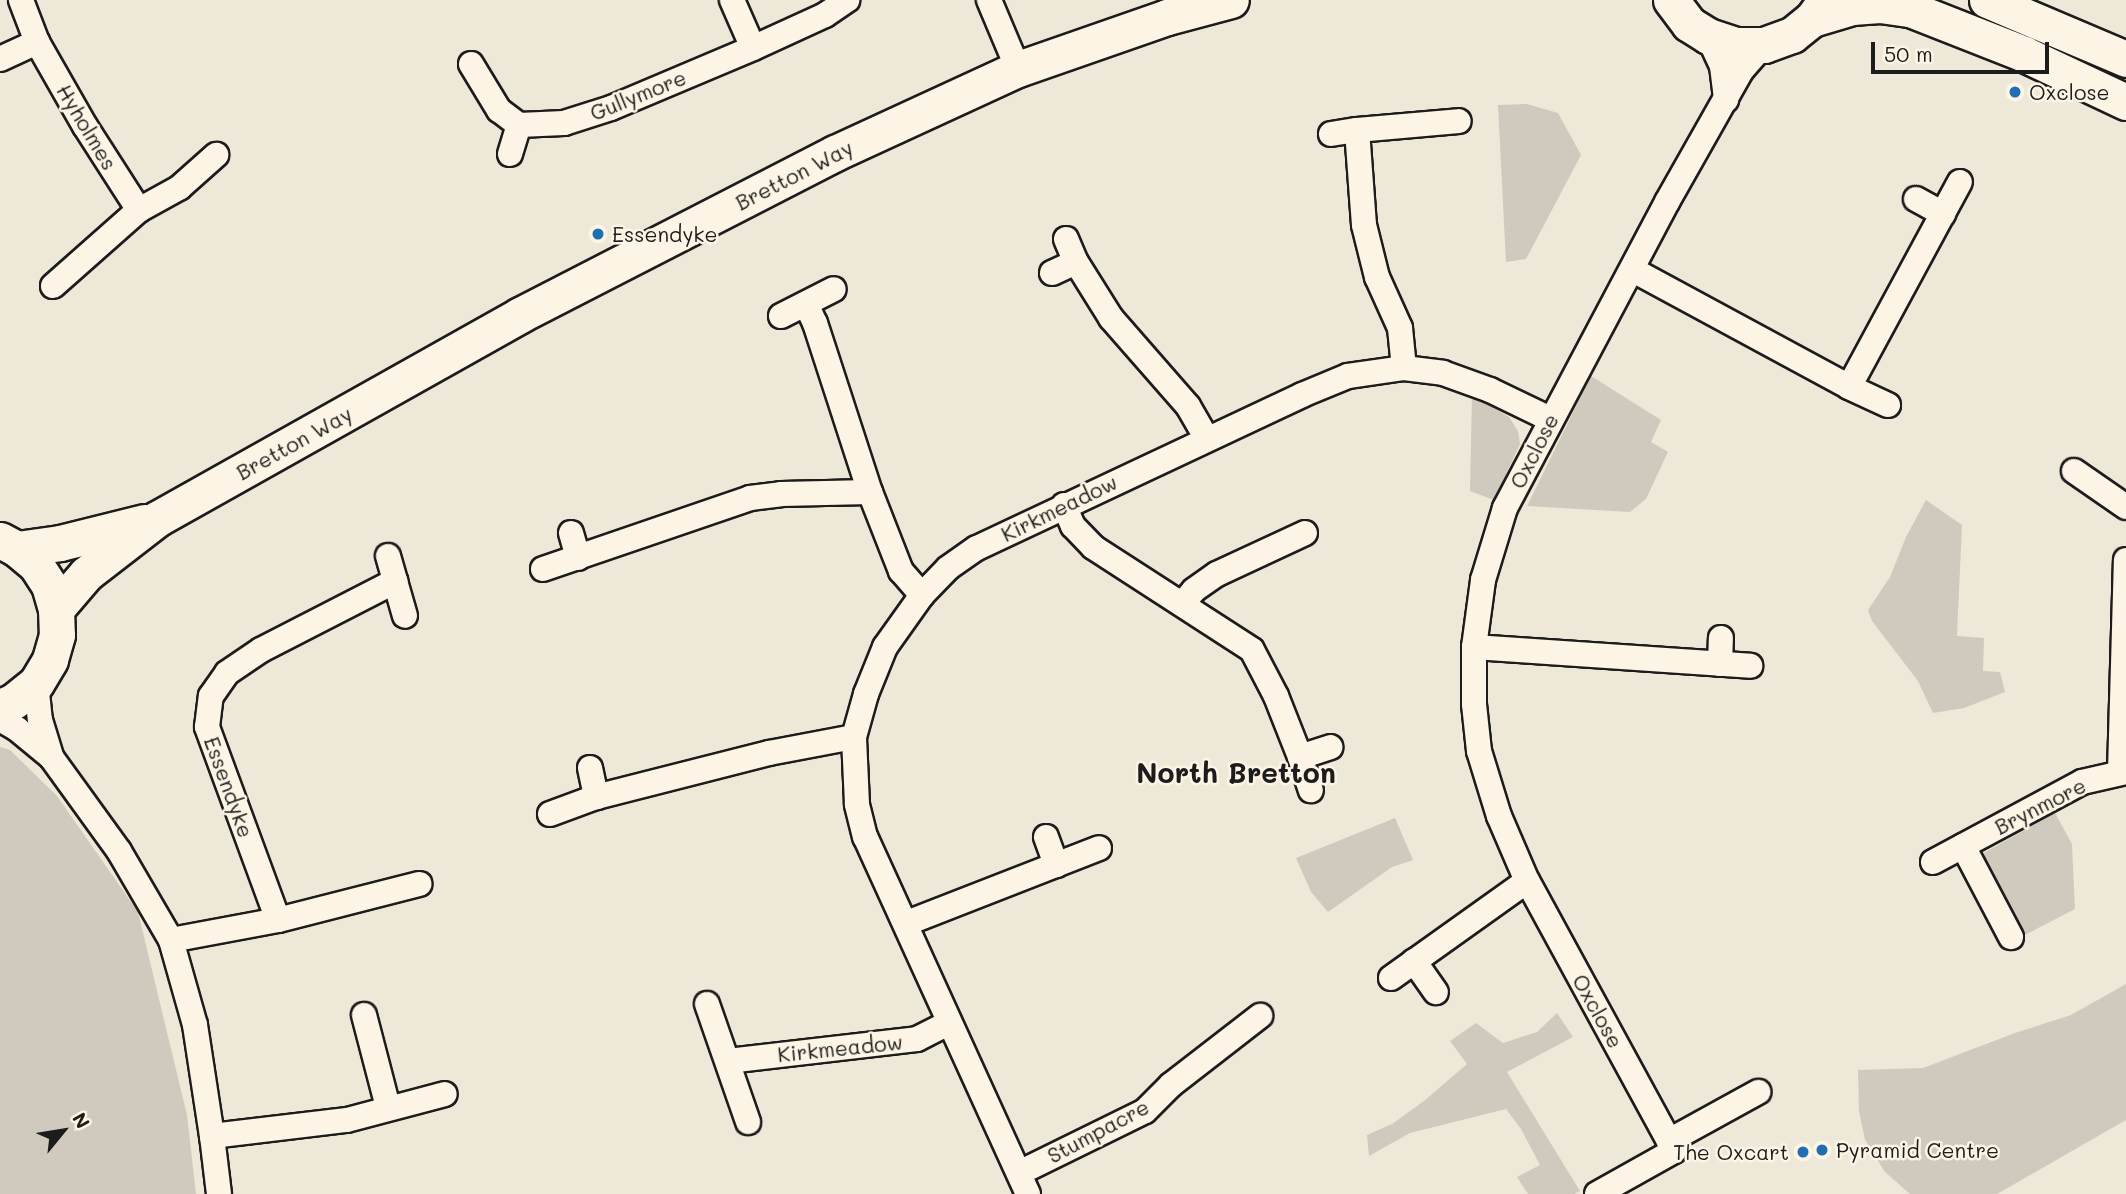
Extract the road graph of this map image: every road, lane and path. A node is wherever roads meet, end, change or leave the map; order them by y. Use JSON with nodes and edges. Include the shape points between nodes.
{"nodes":[{"id":1,"x":21,"y":0,"type":"edge"},
{"id":2,"x":732,"y":0,"type":"edge"},
{"id":3,"x":847,"y":0,"type":"edge"},
{"id":4,"x":989,"y":0,"type":"edge"},
{"id":5,"x":1231,"y":0,"type":"edge"},
{"id":6,"x":1671,"y":0,"type":"edge"},
{"id":7,"x":1987,"y":0,"type":"edge"},
{"id":8,"x":1819,"y":10,"type":"edge"},
{"id":9,"x":1707,"y":36,"type":"junction"},
{"id":10,"x":37,"y":42,"type":"junction"},
{"id":11,"x":1764,"y":45,"type":"junction"},
{"id":12,"x":753,"y":48,"type":"junction"},
{"id":13,"x":0,"y":59,"type":"edge"},
{"id":14,"x":2126,"y":59,"type":"edge"},
{"id":15,"x":471,"y":64,"type":"dead end"},
{"id":16,"x":1018,"y":69,"type":"junction"},
{"id":17,"x":1726,"y":100,"type":"junction"},
{"id":18,"x":2126,"y":102,"type":"edge"},
{"id":19,"x":1459,"y":121,"type":"dead end"},
{"id":20,"x":519,"y":125,"type":"junction"},
{"id":21,"x":1357,"y":130,"type":"junction"},
{"id":22,"x":1331,"y":134,"type":"dead end"},
{"id":23,"x":509,"y":154,"type":"dead end"},
{"id":24,"x":216,"y":155,"type":"dead end"},
{"id":25,"x":1960,"y":183,"type":"dead end"},
{"id":26,"x":1916,"y":199,"type":"dead end"},
{"id":27,"x":139,"y":210,"type":"junction"},
{"id":28,"x":1943,"y":214,"type":"junction"},
{"id":29,"x":1066,"y":239,"type":"dead end"},
{"id":30,"x":1076,"y":262,"type":"junction"},
{"id":31,"x":1633,"y":270,"type":"junction"},
{"id":32,"x":1052,"y":273,"type":"dead end"},
{"id":33,"x":53,"y":286,"type":"dead end"},
{"id":34,"x":834,"y":289,"type":"dead end"},
{"id":35,"x":806,"y":304,"type":"junction"},
{"id":36,"x":781,"y":316,"type":"dead end"},
{"id":37,"x":1404,"y":368,"type":"junction"},
{"id":38,"x":1849,"y":387,"type":"junction"},
{"id":39,"x":1888,"y":405,"type":"dead end"},
{"id":40,"x":1550,"y":419,"type":"junction"},
{"id":41,"x":1207,"y":439,"type":"junction"},
{"id":42,"x":2074,"y":471,"type":"dead end"},
{"id":43,"x":870,"y":492,"type":"junction"},
{"id":44,"x":1064,"y":505,"type":"junction"},
{"id":45,"x":2126,"y":507,"type":"edge"},
{"id":46,"x":157,"y":519,"type":"junction"},
{"id":47,"x":570,"y":533,"type":"dead end"},
{"id":48,"x":1305,"y":533,"type":"dead end"},
{"id":49,"x":9,"y":544,"type":"edge"},
{"id":50,"x":388,"y":556,"type":"dead end"},
{"id":51,"x":578,"y":558,"type":"junction"},
{"id":52,"x":2126,"y":560,"type":"edge"},
{"id":53,"x":543,"y":569,"type":"dead end"},
{"id":54,"x":395,"y":581,"type":"junction"},
{"id":55,"x":922,"y":595,"type":"junction"},
{"id":56,"x":1182,"y":604,"type":"junction"},
{"id":57,"x":56,"y":609,"type":"junction"},
{"id":58,"x":405,"y":616,"type":"dead end"},
{"id":59,"x":2125,"y":619,"type":"edge"},
{"id":60,"x":1721,"y":638,"type":"dead end"},
{"id":61,"x":1474,"y":647,"type":"junction"},
{"id":62,"x":1720,"y":664,"type":"junction"},
{"id":63,"x":1749,"y":666,"type":"dead end"},
{"id":64,"x":36,"y":682,"type":"junction"},
{"id":65,"x":0,"y":707,"type":"edge"},
{"id":66,"x":0,"y":719,"type":"edge"},
{"id":67,"x":854,"y":737,"type":"junction"},
{"id":68,"x":1330,"y":747,"type":"dead end"},
{"id":69,"x":51,"y":757,"type":"junction"},
{"id":70,"x":1300,"y":757,"type":"junction"},
{"id":71,"x":590,"y":768,"type":"dead end"},
{"id":72,"x":2123,"y":772,"type":"edge"},
{"id":73,"x":1311,"y":790,"type":"dead end"},
{"id":74,"x":596,"y":797,"type":"junction"},
{"id":75,"x":550,"y":814,"type":"dead end"},
{"id":76,"x":1046,"y":837,"type":"dead end"},
{"id":77,"x":1963,"y":846,"type":"junction"},
{"id":78,"x":1099,"y":848,"type":"dead end"},
{"id":79,"x":1933,"y":862,"type":"dead end"},
{"id":80,"x":1056,"y":865,"type":"junction"},
{"id":81,"x":1527,"y":881,"type":"junction"},
{"id":82,"x":419,"y":884,"type":"dead end"},
{"id":83,"x":278,"y":920,"type":"junction"},
{"id":84,"x":907,"y":923,"type":"junction"},
{"id":85,"x":2011,"y":937,"type":"dead end"},
{"id":86,"x":171,"y":940,"type":"junction"},
{"id":87,"x":1414,"y":961,"type":"junction"},
{"id":88,"x":1391,"y":978,"type":"dead end"},
{"id":89,"x":1436,"y":992,"type":"dead end"},
{"id":90,"x":707,"y":1004,"type":"dead end"},
{"id":91,"x":364,"y":1015,"type":"dead end"},
{"id":92,"x":1260,"y":1016,"type":"dead end"},
{"id":93,"x":948,"y":1023,"type":"junction"},
{"id":94,"x":727,"y":1061,"type":"junction"},
{"id":95,"x":1758,"y":1092,"type":"dead end"},
{"id":96,"x":445,"y":1094,"type":"dead end"},
{"id":97,"x":388,"y":1107,"type":"junction"},
{"id":98,"x":748,"y":1122,"type":"dead end"},
{"id":99,"x":212,"y":1136,"type":"junction"},
{"id":100,"x":1670,"y":1141,"type":"junction"},
{"id":101,"x":1024,"y":1183,"type":"edge"},
{"id":102,"x":219,"y":1194,"type":"edge"},
{"id":103,"x":1597,"y":1194,"type":"edge"}],
"edges":[{"from":1,"to":10,"type":"street","name":"Hyholmes"},
{"from":2,"to":12,"type":"street"},
{"from":3,"to":12,"type":"street","name":"Gullymore"},
{"from":4,"to":16,"type":"street"},
{"from":5,"to":16,"type":"street","name":"Bretton Way","via":[[1167,17]]},
{"from":6,"to":9,"type":"street","via":[[1689,24]]},
{"from":7,"to":14,"type":"street"},
{"from":8,"to":11,"type":"street","via":[[1792,35]]},
{"from":8,"to":18,"type":"street","via":[[1880,5],[1910,9],[2024,54]]},
{"from":9,"to":11,"type":"street","via":[[1735,45]]},
{"from":9,"to":17,"type":"street","via":[[1722,66]]},
{"from":10,"to":13,"type":"street"},
{"from":10,"to":27,"type":"street","name":"Hyholmes"},
{"from":11,"to":17,"type":"street","name":"Oxclose","via":[[1741,71]]},
{"from":12,"to":20,"type":"street","name":"Gullymore","via":[[611,108],[564,123]]},
{"from":15,"to":20,"type":"street","via":[[499,110]]},
{"from":16,"to":46,"type":"street","name":"Bretton Way","via":[[835,153],[520,315]]},
{"from":17,"to":31,"type":"street","name":"Oxclose"},
{"from":19,"to":21,"type":"street"},
{"from":20,"to":23,"type":"street"},
{"from":21,"to":22,"type":"street"},
{"from":21,"to":37,"type":"street","via":[[1364,225],[1377,277],[1401,328]]},
{"from":24,"to":27,"type":"street","via":[[179,188]]},
{"from":25,"to":28,"type":"street"},
{"from":26,"to":28,"type":"street"},
{"from":27,"to":33,"type":"street"},
{"from":28,"to":38,"type":"street"},
{"from":29,"to":30,"type":"street"},
{"from":30,"to":32,"type":"street"},
{"from":30,"to":41,"type":"street","via":[[1111,318],[1188,406]]},
{"from":31,"to":38,"type":"street"},
{"from":31,"to":40,"type":"street","name":"Oxclose"},
{"from":34,"to":35,"type":"street"},
{"from":35,"to":36,"type":"street"},
{"from":35,"to":43,"type":"street"},
{"from":37,"to":40,"type":"street","name":"Kirkmeadow","via":[[1443,373]]},
{"from":37,"to":41,"type":"street","name":"Kirkmeadow","via":[[1348,376]]},
{"from":38,"to":39,"type":"street"},
{"from":40,"to":61,"type":"street","name":"Oxclose","via":[[1501,520],[1483,580]]},
{"from":41,"to":44,"type":"street","name":"Kirkmeadow"},
{"from":42,"to":45,"type":"street"},
{"from":43,"to":51,"type":"street","via":[[750,498]]},
{"from":43,"to":55,"type":"street","via":[[901,570]]},
{"from":44,"to":55,"type":"street","name":"Kirkmeadow","via":[[978,548],[948,568]]},
{"from":44,"to":56,"type":"street","via":[[1073,526],[1093,547]]},
{"from":46,"to":49,"type":"street","name":"Bretton Way","via":[[60,543]]},
{"from":46,"to":57,"type":"street","name":"Bretton Way","via":[[86,574]]},
{"from":47,"to":51,"type":"street"},
{"from":48,"to":56,"type":"street","via":[[1217,574]]},
{"from":49,"to":57,"type":"street","via":[[36,565],[49,585]]},
{"from":50,"to":54,"type":"street"},
{"from":51,"to":53,"type":"street"},
{"from":52,"to":59,"type":"street","name":"Brynmore"},
{"from":54,"to":58,"type":"street"},
{"from":54,"to":83,"type":"street","name":"Essendyke","via":[[261,650],[227,673],[211,696],[207,727]]},
{"from":55,"to":67,"type":"street","name":"Kirkmeadow","via":[[885,647]]},
{"from":56,"to":70,"type":"street","via":[[1252,650]]},
{"from":57,"to":64,"type":"street","via":[[57,635],[50,660]]},
{"from":59,"to":72,"type":"street","name":"Brynmore"},
{"from":60,"to":62,"type":"street"},
{"from":61,"to":62,"type":"street"},
{"from":61,"to":81,"type":"street","name":"Oxclose","via":[[1479,751],[1499,816]]},
{"from":62,"to":63,"type":"street"},
{"from":64,"to":65,"type":"street"},
{"from":64,"to":69,"type":"street","via":[[40,720]]},
{"from":66,"to":69,"type":"street"},
{"from":67,"to":74,"type":"street","via":[[769,753]]},
{"from":67,"to":84,"type":"street","name":"Kirkmeadow","via":[[857,804],[865,837]]},
{"from":68,"to":70,"type":"street"},
{"from":69,"to":86,"type":"street","via":[[119,851]]},
{"from":70,"to":73,"type":"street"},
{"from":71,"to":74,"type":"street"},
{"from":72,"to":77,"type":"street","name":"Brynmore","via":[[2082,782]]},
{"from":74,"to":75,"type":"street"},
{"from":76,"to":80,"type":"street"},
{"from":77,"to":79,"type":"street","name":"Brynmore"},
{"from":77,"to":85,"type":"street"},
{"from":78,"to":80,"type":"street"},
{"from":80,"to":84,"type":"street"},
{"from":81,"to":87,"type":"street"},
{"from":81,"to":100,"type":"street","name":"Oxclose"},
{"from":82,"to":83,"type":"street"},
{"from":83,"to":86,"type":"street"},
{"from":84,"to":93,"type":"street","name":"Kirkmeadow"},
{"from":86,"to":99,"type":"street","via":[[195,1025]]},
{"from":87,"to":88,"type":"street"},
{"from":87,"to":89,"type":"street"},
{"from":90,"to":94,"type":"street"},
{"from":91,"to":97,"type":"street"},
{"from":92,"to":101,"type":"street","name":"Stumpacre","via":[[1245,1040],[1171,1085],[1145,1111]]},
{"from":93,"to":94,"type":"street","name":"Kirkmeadow","via":[[917,1039]]},
{"from":93,"to":101,"type":"street","name":"Kirkmeadow"},
{"from":94,"to":98,"type":"street"},
{"from":95,"to":100,"type":"street"},
{"from":96,"to":97,"type":"street"},
{"from":97,"to":99,"type":"street","via":[[347,1119]]},
{"from":99,"to":102,"type":"street"},
{"from":100,"to":103,"type":"street","via":[[1674,1151]]}]}
